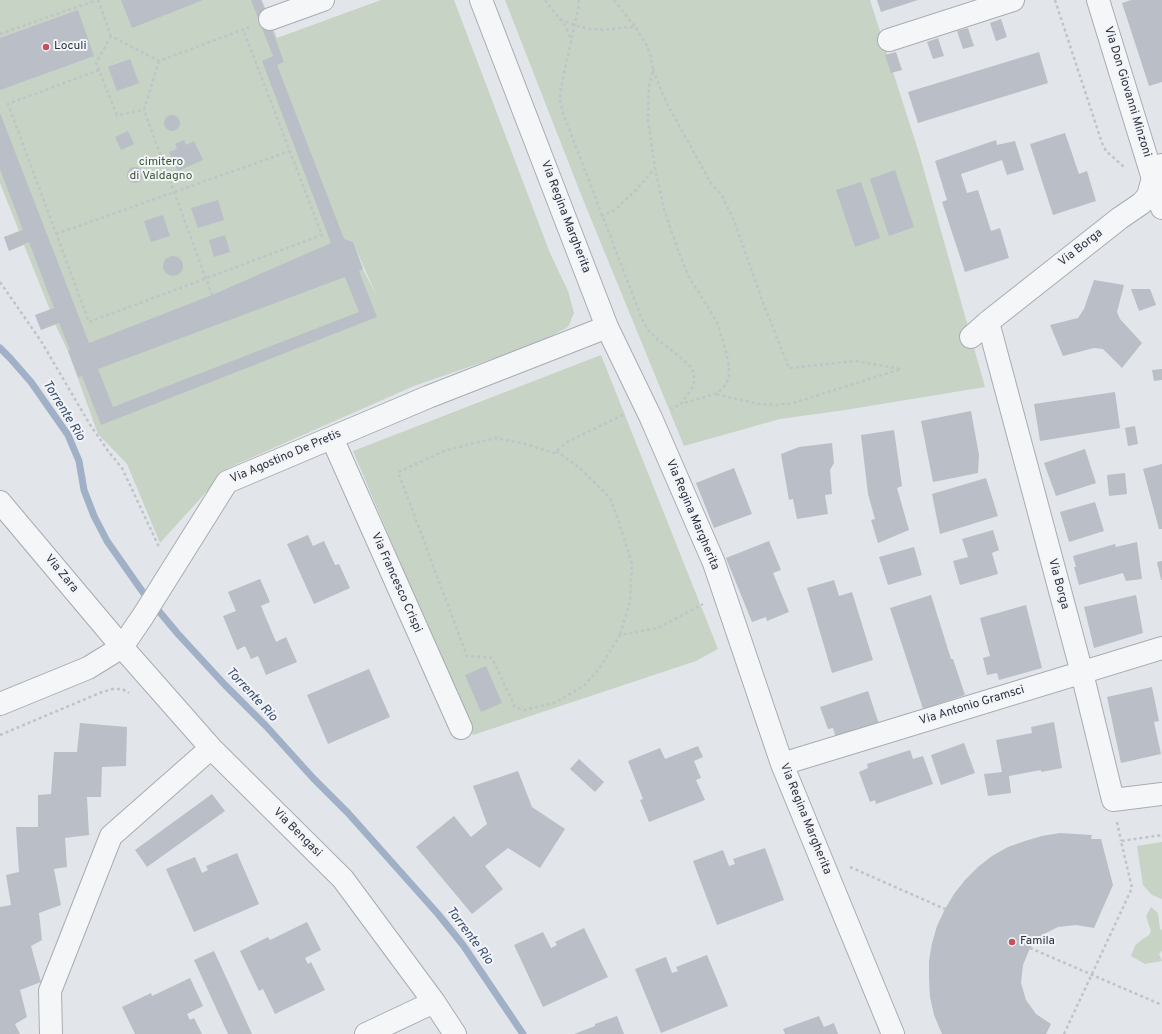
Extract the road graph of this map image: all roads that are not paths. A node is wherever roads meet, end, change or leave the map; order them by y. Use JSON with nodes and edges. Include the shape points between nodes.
{"nodes":[{"id":1,"x":323,"y":0,"type":"edge"},
{"id":2,"x":481,"y":0,"type":"edge"},
{"id":3,"x":1013,"y":0,"type":"edge"},
{"id":4,"x":1098,"y":0,"type":"edge"},
{"id":5,"x":262,"y":22,"type":"road end"},
{"id":6,"x":889,"y":40,"type":"dead end"},
{"id":7,"x":1158,"y":172,"type":"edge"},
{"id":8,"x":1162,"y":208,"type":"edge"},
{"id":9,"x":988,"y":322,"type":"junction"},
{"id":10,"x":607,"y":327,"type":"junction"},
{"id":11,"x":971,"y":337,"type":"dead end"},
{"id":12,"x":332,"y":438,"type":"junction"},
{"id":13,"x":0,"y":502,"type":"edge"},
{"id":14,"x":122,"y":647,"type":"junction"},
{"id":15,"x":1162,"y":648,"type":"edge"},
{"id":16,"x":1082,"y":672,"type":"junction"},
{"id":17,"x":0,"y":704,"type":"edge"},
{"id":18,"x":461,"y":728,"type":"dead end"},
{"id":19,"x":211,"y":748,"type":"junction"},
{"id":20,"x":782,"y":764,"type":"junction"},
{"id":21,"x":1162,"y":794,"type":"edge"},
{"id":22,"x":434,"y":1002,"type":"junction"},
{"id":23,"x":51,"y":1034,"type":"edge"},
{"id":24,"x":366,"y":1034,"type":"edge"},
{"id":25,"x":455,"y":1034,"type":"edge"},
{"id":26,"x":893,"y":1034,"type":"edge"}],
"edges":[{"from":1,"to":5,"type":"street"},
{"from":2,"to":10,"type":"street","name":"Via Regina Margherita"},
{"from":3,"to":6,"type":"street"},
{"from":4,"to":7,"type":"street","name":"Via Don Giovanni Minzoni"},
{"from":7,"to":8,"type":"street","name":"Via Don Giovanni Minzoni"},
{"from":7,"to":9,"type":"street","name":"Via Borga","via":[[1148,196],[1142,203]]},
{"from":9,"to":11,"type":"street","name":"Via Borga"},
{"from":9,"to":16,"type":"street","name":"Via Borga"},
{"from":10,"to":12,"type":"street","name":"Via Agostino De Pretis","via":[[428,397]]},
{"from":10,"to":20,"type":"street","name":"Via Regina Margherita","via":[[651,418],[714,563]]},
{"from":12,"to":14,"type":"street","name":"Via Agostino De Pretis","via":[[227,482]]},
{"from":12,"to":18,"type":"street","name":"Via Francesco Crispi"},
{"from":13,"to":14,"type":"street","name":"Via Zara"},
{"from":14,"to":17,"type":"street","name":"Via Agostino De Pretis","via":[[88,668]]},
{"from":14,"to":19,"type":"street","name":"Via Bengasi"},
{"from":15,"to":16,"type":"street","name":"Via Antonio Gramsci"},
{"from":16,"to":20,"type":"street","name":"Via Antonio Gramsci"},
{"from":16,"to":21,"type":"street","name":"Via Borga","via":[[1113,800]]},
{"from":19,"to":22,"type":"street","name":"Via Bengasi","via":[[343,879]]},
{"from":19,"to":23,"type":"street","via":[[111,836],[50,992]]},
{"from":20,"to":26,"type":"street","name":"Via Regina Margherita"},
{"from":22,"to":24,"type":"street"},
{"from":22,"to":25,"type":"street","name":"Via Bengasi"}]}
